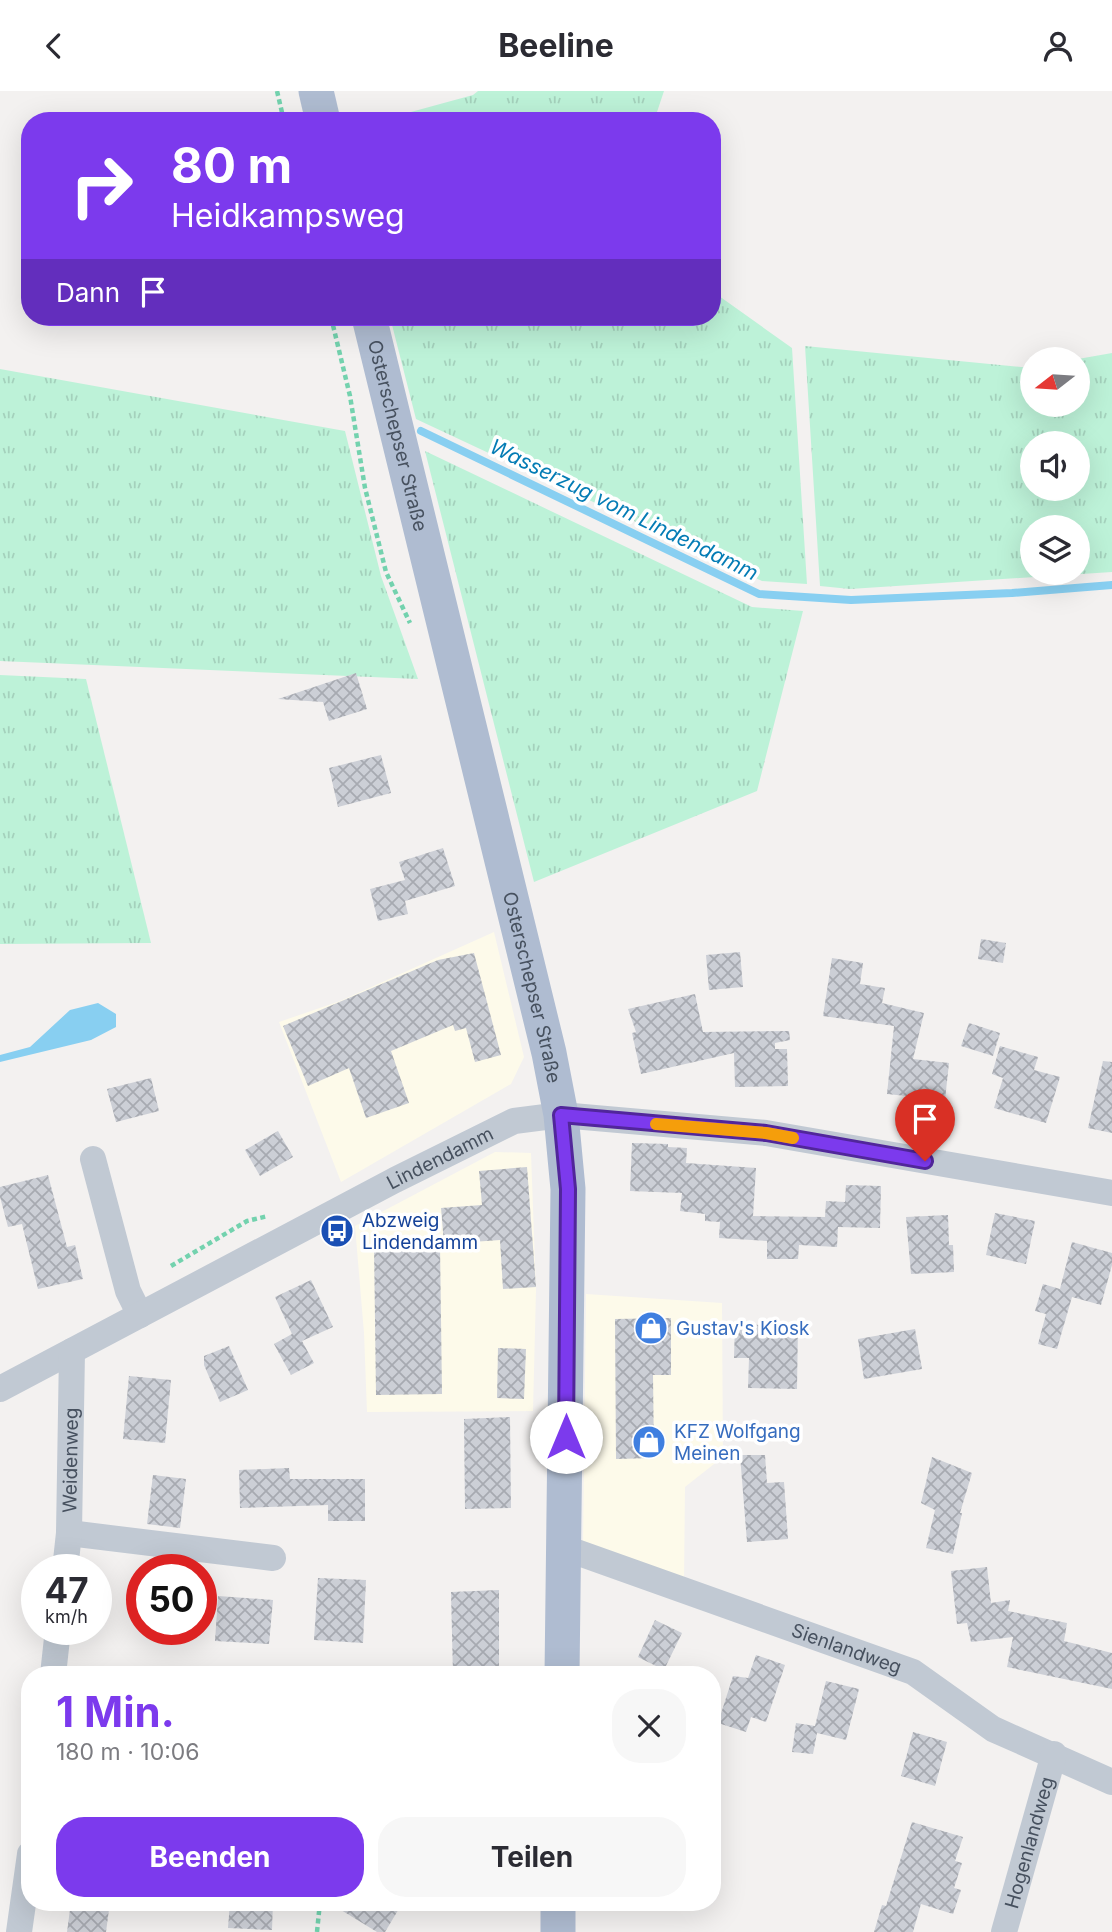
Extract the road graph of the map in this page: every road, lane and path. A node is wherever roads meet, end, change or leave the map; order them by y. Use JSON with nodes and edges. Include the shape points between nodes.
{"nodes":[{"id":1,"x":277,"y":91,"type":"edge"},
{"id":2,"x":316,"y":91,"type":"edge"},
{"id":3,"x":282,"y":112,"type":"edge"},
{"id":4,"x":321,"y":112,"type":"edge"},
{"id":5,"x":371,"y":326,"type":"edge"},
{"id":6,"x":561,"y":1115,"type":"junction"},
{"id":7,"x":93,"y":1160,"type":"dead end"},
{"id":8,"x":1112,"y":1193,"type":"edge"},
{"id":9,"x":140,"y":1315,"type":"junction"},
{"id":10,"x":72,"y":1351,"type":"junction"},
{"id":11,"x":0,"y":1389,"type":"edge"},
{"id":12,"x":69,"y":1533,"type":"junction"},
{"id":13,"x":565,"y":1548,"type":"junction"},
{"id":14,"x":67,"y":1554,"type":"edge"},
{"id":15,"x":273,"y":1558,"type":"dead end"},
{"id":16,"x":56,"y":1645,"type":"edge"},
{"id":17,"x":53,"y":1666,"type":"edge"},
{"id":18,"x":562,"y":1666,"type":"edge"},
{"id":19,"x":1054,"y":1755,"type":"junction"},
{"id":20,"x":1112,"y":1782,"type":"edge"},
{"id":21,"x":22,"y":1911,"type":"edge"},
{"id":22,"x":319,"y":1911,"type":"edge"},
{"id":23,"x":558,"y":1911,"type":"edge"},
{"id":24,"x":19,"y":1932,"type":"edge"},
{"id":25,"x":317,"y":1932,"type":"edge"},
{"id":26,"x":558,"y":1932,"type":"edge"},
{"id":27,"x":1004,"y":1932,"type":"edge"}],
"edges":[{"from":1,"to":3,"type":"path"},
{"from":2,"to":4,"type":"main road"},
{"from":5,"to":6,"type":"main road","name":"Osterschepser Straße"},
{"from":6,"to":8,"type":"street","name":"Lindendamm","via":[[766,1133]]},
{"from":6,"to":9,"type":"street","name":"Lindendamm","via":[[514,1121]]},
{"from":6,"to":13,"type":"main road","name":"Osterschepser Straße","via":[[568,1189]]},
{"from":7,"to":9,"type":"street","via":[[128,1291]]},
{"from":9,"to":10,"type":"street","name":"Lindendamm"},
{"from":10,"to":11,"type":"street","name":"Lindendamm"},
{"from":10,"to":12,"type":"street","name":"Weidenweg"},
{"from":12,"to":14,"type":"street","name":"Weidenweg"},
{"from":12,"to":15,"type":"street"},
{"from":13,"to":18,"type":"main road","name":"Osterschepser Straße"},
{"from":13,"to":19,"type":"street","name":"Sienlandweg","via":[[913,1672],[993,1729]]},
{"from":16,"to":17,"type":"street"},
{"from":19,"to":20,"type":"street","name":"Sienlandweg"},
{"from":19,"to":27,"type":"street","name":"Hogenlandweg"},
{"from":21,"to":24,"type":"street"},
{"from":22,"to":25,"type":"path"},
{"from":23,"to":26,"type":"main road"}]}
